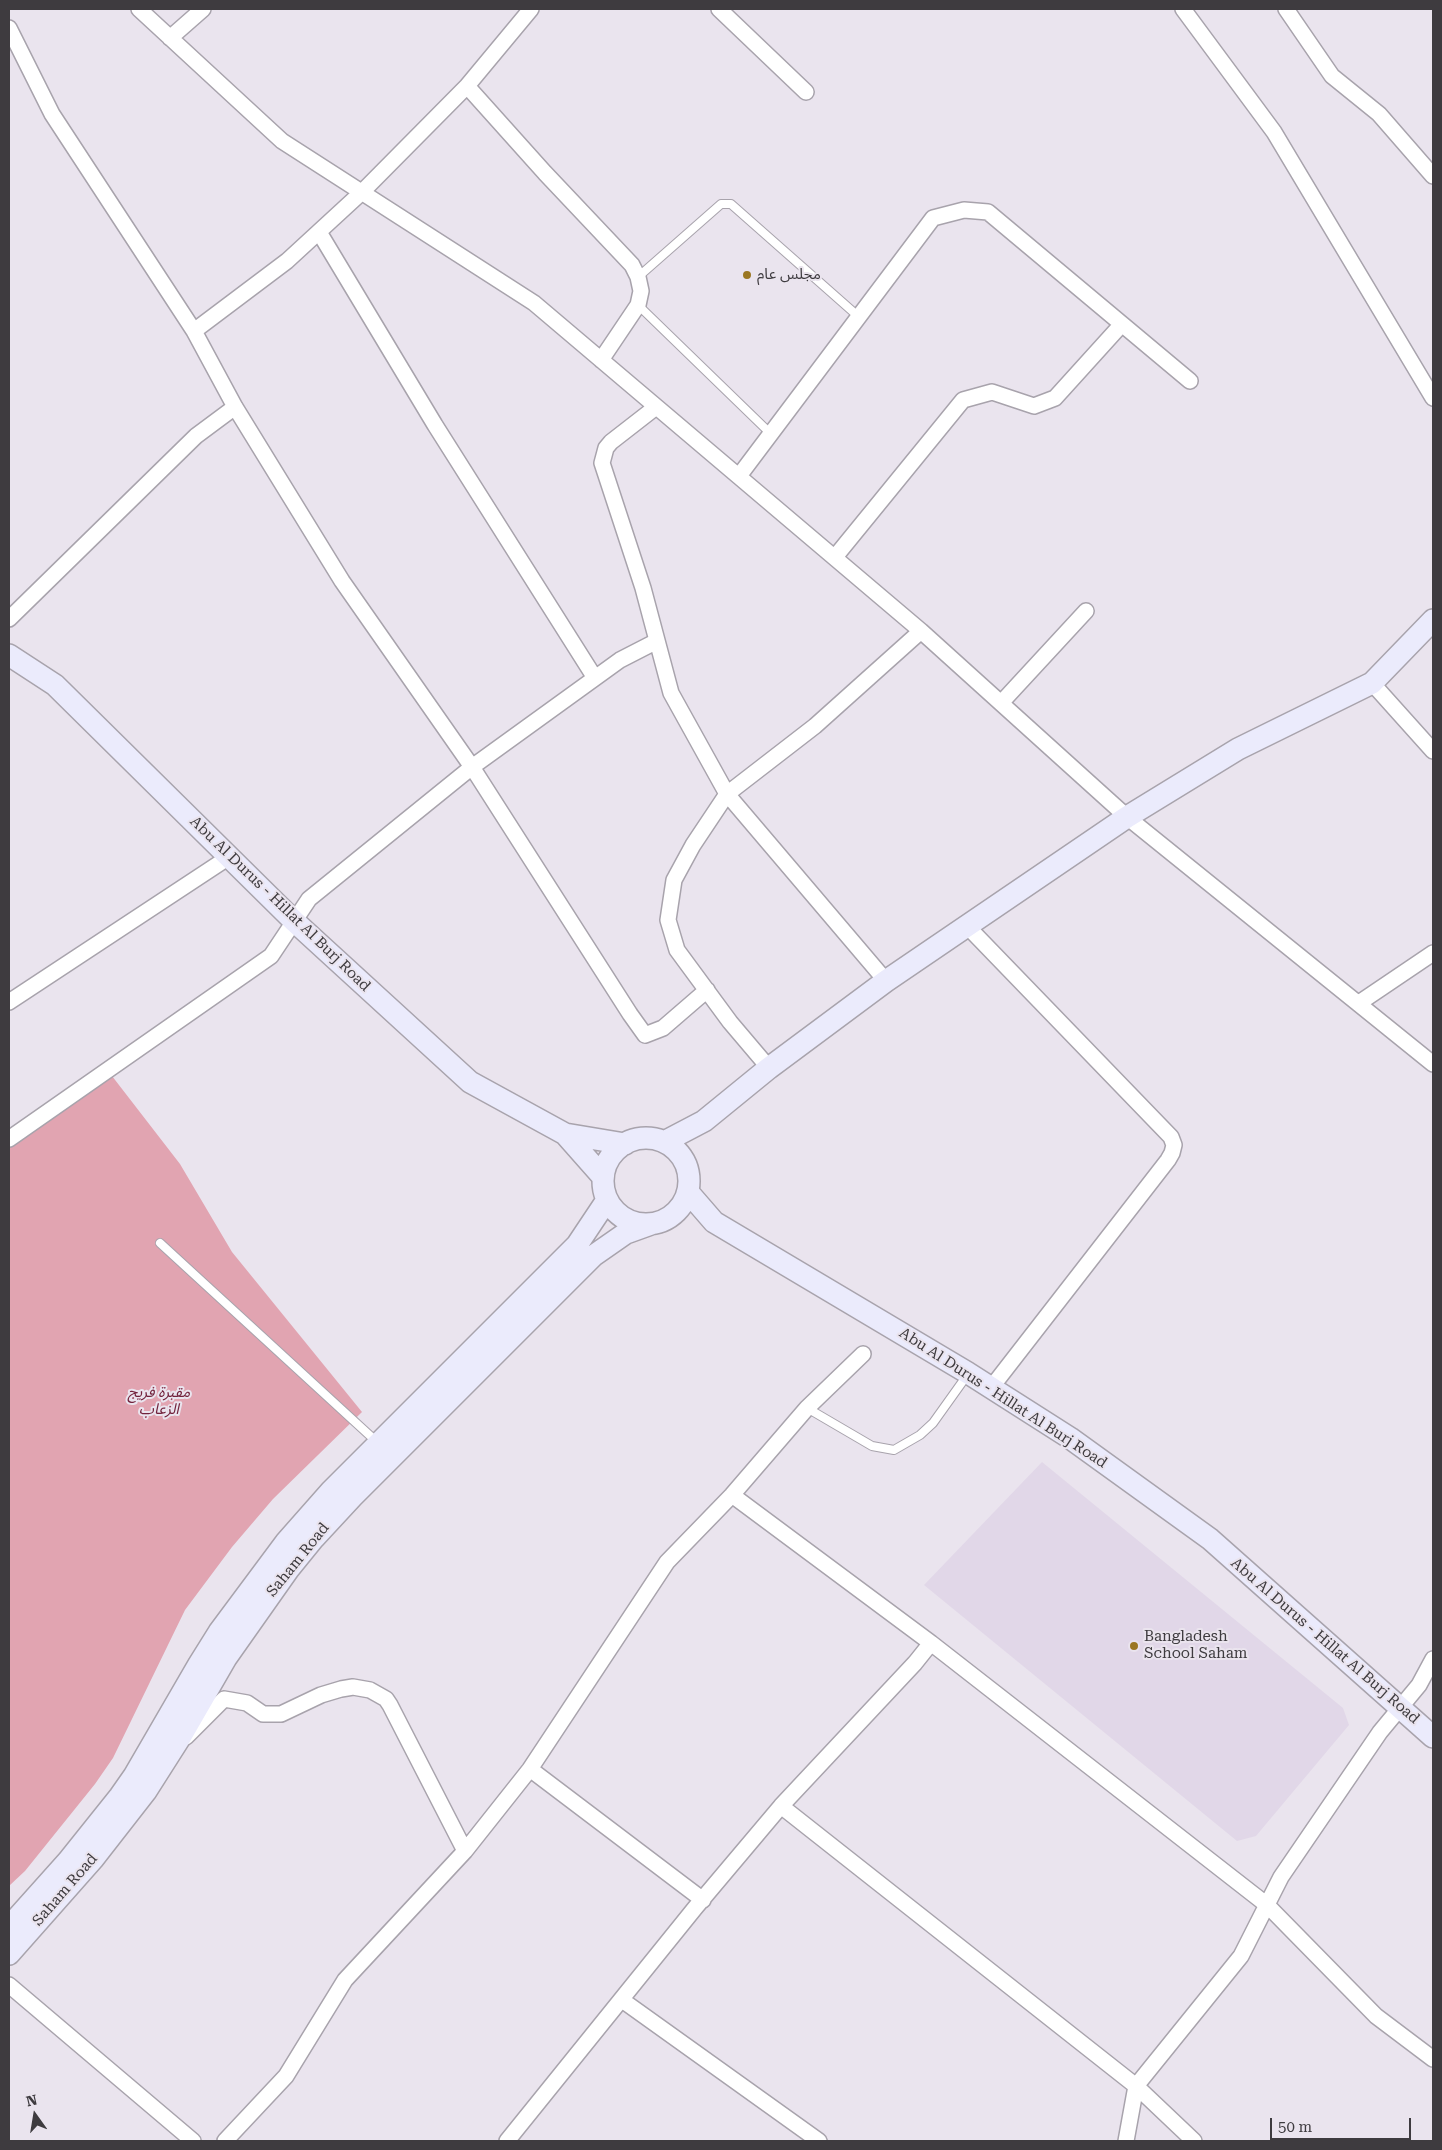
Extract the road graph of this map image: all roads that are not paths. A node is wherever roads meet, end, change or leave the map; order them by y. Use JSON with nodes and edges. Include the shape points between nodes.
{"nodes":[{"id":1,"x":139,"y":9,"type":"edge"},
{"id":2,"x":203,"y":9,"type":"edge"},
{"id":3,"x":530,"y":9,"type":"edge"},
{"id":4,"x":719,"y":9,"type":"edge"},
{"id":5,"x":1183,"y":9,"type":"edge"},
{"id":6,"x":1286,"y":9,"type":"edge"},
{"id":7,"x":9,"y":28,"type":"edge"},
{"id":8,"x":170,"y":38,"type":"junction"},
{"id":9,"x":467,"y":86,"type":"junction"},
{"id":10,"x":806,"y":92,"type":"dead end"},
{"id":11,"x":1433,"y":176,"type":"edge"},
{"id":12,"x":362,"y":192,"type":"junction"},
{"id":13,"x":319,"y":232,"type":"junction"},
{"id":14,"x":638,"y":277,"type":"junction"},
{"id":15,"x":638,"y":305,"type":"junction"},
{"id":16,"x":859,"y":317,"type":"junction"},
{"id":17,"x":1122,"y":324,"type":"junction"},
{"id":18,"x":194,"y":331,"type":"junction"},
{"id":19,"x":601,"y":360,"type":"junction"},
{"id":20,"x":1190,"y":381,"type":"dead end"},
{"id":21,"x":1433,"y":398,"type":"edge"},
{"id":22,"x":656,"y":406,"type":"junction"},
{"id":23,"x":235,"y":407,"type":"junction"},
{"id":24,"x":771,"y":434,"type":"junction"},
{"id":25,"x":739,"y":476,"type":"junction"},
{"id":26,"x":835,"y":557,"type":"junction"},
{"id":27,"x":1086,"y":611,"type":"dead end"},
{"id":28,"x":9,"y":619,"type":"edge"},
{"id":29,"x":1433,"y":620,"type":"edge"},
{"id":30,"x":921,"y":631,"type":"junction"},
{"id":31,"x":657,"y":641,"type":"junction"},
{"id":32,"x":9,"y":655,"type":"edge"},
{"id":33,"x":595,"y":678,"type":"junction"},
{"id":34,"x":1372,"y":683,"type":"junction"},
{"id":35,"x":1001,"y":703,"type":"junction"},
{"id":36,"x":1433,"y":751,"type":"edge"},
{"id":37,"x":472,"y":768,"type":"junction"},
{"id":38,"x":727,"y":794,"type":"junction"},
{"id":39,"x":1127,"y":817,"type":"junction"},
{"id":40,"x":229,"y":857,"type":"junction"},
{"id":41,"x":294,"y":921,"type":"junction"},
{"id":42,"x":967,"y":926,"type":"junction"},
{"id":43,"x":1433,"y":953,"type":"edge"},
{"id":44,"x":886,"y":981,"type":"junction"},
{"id":45,"x":707,"y":990,"type":"junction"},
{"id":46,"x":9,"y":1002,"type":"edge"},
{"id":47,"x":1359,"y":1003,"type":"junction"},
{"id":48,"x":1433,"y":1064,"type":"edge"},
{"id":49,"x":769,"y":1068,"type":"junction"},
{"id":50,"x":704,"y":1121,"type":"junction"},
{"id":51,"x":564,"y":1134,"type":"junction"},
{"id":52,"x":9,"y":1139,"type":"edge"},
{"id":53,"x":664,"y":1142,"type":"junction"},
{"id":54,"x":625,"y":1144,"type":"junction"},
{"id":55,"x":685,"y":1162,"type":"junction"},
{"id":56,"x":603,"y":1177,"type":"junction"},
{"id":57,"x":688,"y":1192,"type":"junction"},
{"id":58,"x":607,"y":1200,"type":"junction"},
{"id":59,"x":659,"y":1222,"type":"junction"},
{"id":60,"x":714,"y":1222,"type":"junction"},
{"id":61,"x":160,"y":1243,"type":"dead end"},
{"id":62,"x":863,"y":1354,"type":"dead end"},
{"id":63,"x":968,"y":1373,"type":"junction"},
{"id":64,"x":992,"y":1388,"type":"junction"},
{"id":65,"x":807,"y":1408,"type":"junction"},
{"id":66,"x":380,"y":1444,"type":"junction"},
{"id":67,"x":732,"y":1495,"type":"junction"},
{"id":68,"x":931,"y":1643,"type":"junction"},
{"id":69,"x":1433,"y":1658,"type":"edge"},
{"id":70,"x":1400,"y":1707,"type":"junction"},
{"id":71,"x":1433,"y":1736,"type":"edge"},
{"id":72,"x":170,"y":1754,"type":"junction"},
{"id":73,"x":530,"y":1769,"type":"junction"},
{"id":74,"x":781,"y":1806,"type":"junction"},
{"id":75,"x":465,"y":1852,"type":"junction"},
{"id":76,"x":703,"y":1900,"type":"junction"},
{"id":77,"x":1266,"y":1905,"type":"junction"},
{"id":78,"x":9,"y":1927,"type":"edge"},
{"id":79,"x":9,"y":1954,"type":"edge"},
{"id":80,"x":9,"y":1985,"type":"edge"},
{"id":81,"x":622,"y":2000,"type":"junction"},
{"id":82,"x":1433,"y":2059,"type":"edge"},
{"id":83,"x":1136,"y":2086,"type":"junction"},
{"id":84,"x":194,"y":2141,"type":"edge"},
{"id":85,"x":225,"y":2141,"type":"edge"},
{"id":86,"x":507,"y":2141,"type":"edge"},
{"id":87,"x":819,"y":2141,"type":"edge"},
{"id":88,"x":1126,"y":2141,"type":"edge"},
{"id":89,"x":1194,"y":2141,"type":"edge"}],
"edges":[{"from":1,"to":8,"type":"street"},
{"from":2,"to":8,"type":"street"},
{"from":3,"to":9,"type":"street"},
{"from":4,"to":10,"type":"street"},
{"from":5,"to":21,"type":"street","via":[[1274,132]]},
{"from":6,"to":11,"type":"street","via":[[1332,76],[1379,114]]},
{"from":7,"to":18,"type":"street","via":[[52,114]]},
{"from":8,"to":12,"type":"street","via":[[282,141]]},
{"from":9,"to":12,"type":"street"},
{"from":9,"to":14,"type":"street","via":[[632,265]]},
{"from":12,"to":13,"type":"street"},
{"from":12,"to":19,"type":"street","via":[[534,303]]},
{"from":13,"to":18,"type":"street","via":[[287,261]]},
{"from":13,"to":33,"type":"street"},
{"from":14,"to":15,"type":"street","via":[[641,291]]},
{"from":14,"to":16,"type":"lane","via":[[720,204],[731,204]]},
{"from":15,"to":19,"type":"street"},
{"from":15,"to":24,"type":"lane"},
{"from":16,"to":17,"type":"street","via":[[933,218],[964,210],[988,212]]},
{"from":16,"to":24,"type":"street"},
{"from":17,"to":20,"type":"street"},
{"from":17,"to":26,"type":"street","via":[[1055,398],[1034,406],[992,392],[963,400]]},
{"from":18,"to":23,"type":"street"},
{"from":19,"to":22,"type":"street"},
{"from":22,"to":25,"type":"street"},
{"from":22,"to":31,"type":"street","via":[[606,448],[602,463]]},
{"from":23,"to":28,"type":"street","via":[[196,436]]},
{"from":23,"to":37,"type":"street","via":[[342,581]]},
{"from":24,"to":25,"type":"street"},
{"from":25,"to":26,"type":"street"},
{"from":26,"to":30,"type":"street"},
{"from":27,"to":35,"type":"street"},
{"from":29,"to":34,"type":"main road"},
{"from":30,"to":35,"type":"street"},
{"from":30,"to":38,"type":"street","via":[[815,726]]},
{"from":31,"to":33,"type":"street","via":[[620,660]]},
{"from":31,"to":38,"type":"street","via":[[671,692]]},
{"from":32,"to":40,"type":"main road","name":"Abu Al Durus - Hillat Al Burj Road","via":[[55,685]]},
{"from":33,"to":37,"type":"street"},
{"from":34,"to":36,"type":"street"},
{"from":34,"to":39,"type":"main road","via":[[1238,749]]},
{"from":35,"to":39,"type":"street"},
{"from":37,"to":41,"type":"street","via":[[309,899]]},
{"from":37,"to":45,"type":"street","via":[[645,1035],[663,1028]]},
{"from":38,"to":44,"type":"street"},
{"from":38,"to":45,"type":"street","via":[[674,880],[668,920],[677,950]]},
{"from":39,"to":42,"type":"main road"},
{"from":39,"to":47,"type":"street"},
{"from":40,"to":41,"type":"main road","name":"Abu Al Durus - Hillat Al Burj Road"},
{"from":40,"to":46,"type":"street"},
{"from":41,"to":51,"type":"main road","name":"Abu Al Durus - Hillat Al Burj Road","via":[[470,1082]]},
{"from":41,"to":52,"type":"street","via":[[271,956]]},
{"from":42,"to":44,"type":"main road"},
{"from":42,"to":64,"type":"street","via":[[1171,1137],[1174,1145],[1168,1160]]},
{"from":43,"to":47,"type":"street"},
{"from":44,"to":49,"type":"main road"},
{"from":45,"to":49,"type":"street"},
{"from":47,"to":48,"type":"street"},
{"from":49,"to":50,"type":"main road"},
{"from":50,"to":53,"type":"main road"},
{"from":50,"to":55,"type":"main road"},
{"from":51,"to":54,"type":"main road","name":"Abu Al Durus - Hillat Al Burj Road"},
{"from":51,"to":56,"type":"main road","name":"Abu Al Durus - Hillat Al Burj Road"},
{"from":53,"to":54,"type":"main road","via":[[637,1139]]},
{"from":53,"to":55,"type":"main road"},
{"from":54,"to":56,"type":"main road","via":[[614,1152]]},
{"from":55,"to":57,"type":"main road"},
{"from":56,"to":58,"type":"main road"},
{"from":57,"to":59,"type":"main road","via":[[680,1208]]},
{"from":57,"to":60,"type":"main road","name":"Abu Al Durus - Hillat Al Burj Road"},
{"from":58,"to":59,"type":"main road","via":[[618,1214],[634,1223]]},
{"from":58,"to":66,"type":"main road","name":"Saham Road","via":[[577,1245]]},
{"from":59,"to":60,"type":"main road","name":"Abu Al Durus - Hillat Al Burj Road"},
{"from":59,"to":72,"type":"main road","name":"Saham Road","via":[[626,1233],[593,1256],[335,1514],[297,1558],[249,1624]]},
{"from":60,"to":63,"type":"main road","name":"Abu Al Durus - Hillat Al Burj Road"},
{"from":61,"to":66,"type":"lane"},
{"from":62,"to":65,"type":"street"},
{"from":63,"to":64,"type":"main road","name":"Abu Al Durus - Hillat Al Burj Road"},
{"from":63,"to":65,"type":"lane","via":[[934,1423],[894,1450],[872,1446]]},
{"from":64,"to":70,"type":"main road","name":"Abu Al Durus - Hillat Al Burj Road","via":[[1070,1438],[1210,1539]]},
{"from":65,"to":67,"type":"street"},
{"from":66,"to":78,"type":"main road","name":"Saham Road","via":[[331,1491],[263,1572],[199,1664],[125,1789],[68,1861]]},
{"from":67,"to":68,"type":"street"},
{"from":67,"to":73,"type":"street","via":[[667,1562]]},
{"from":68,"to":74,"type":"street"},
{"from":68,"to":77,"type":"street"},
{"from":69,"to":70,"type":"street","via":[[1419,1685]]},
{"from":70,"to":71,"type":"main road","name":"Abu Al Durus - Hillat Al Burj Road"},
{"from":70,"to":77,"type":"street","via":[[1281,1877]]},
{"from":72,"to":75,"type":"street","via":[[224,1699],[246,1703],[263,1714],[281,1714],[341,1689],[370,1690],[390,1705]]},
{"from":72,"to":79,"type":"main road","name":"Saham Road","via":[[112,1837]]},
{"from":73,"to":75,"type":"street"},
{"from":73,"to":76,"type":"street"},
{"from":74,"to":76,"type":"street"},
{"from":74,"to":83,"type":"street"},
{"from":75,"to":85,"type":"street","via":[[345,1980],[286,2076]]},
{"from":76,"to":81,"type":"street"},
{"from":77,"to":82,"type":"street","via":[[1376,2016]]},
{"from":77,"to":83,"type":"street","via":[[1241,1956]]},
{"from":80,"to":84,"type":"street"},
{"from":81,"to":86,"type":"street"},
{"from":81,"to":87,"type":"street"},
{"from":83,"to":88,"type":"street"},
{"from":83,"to":89,"type":"street"}]}
